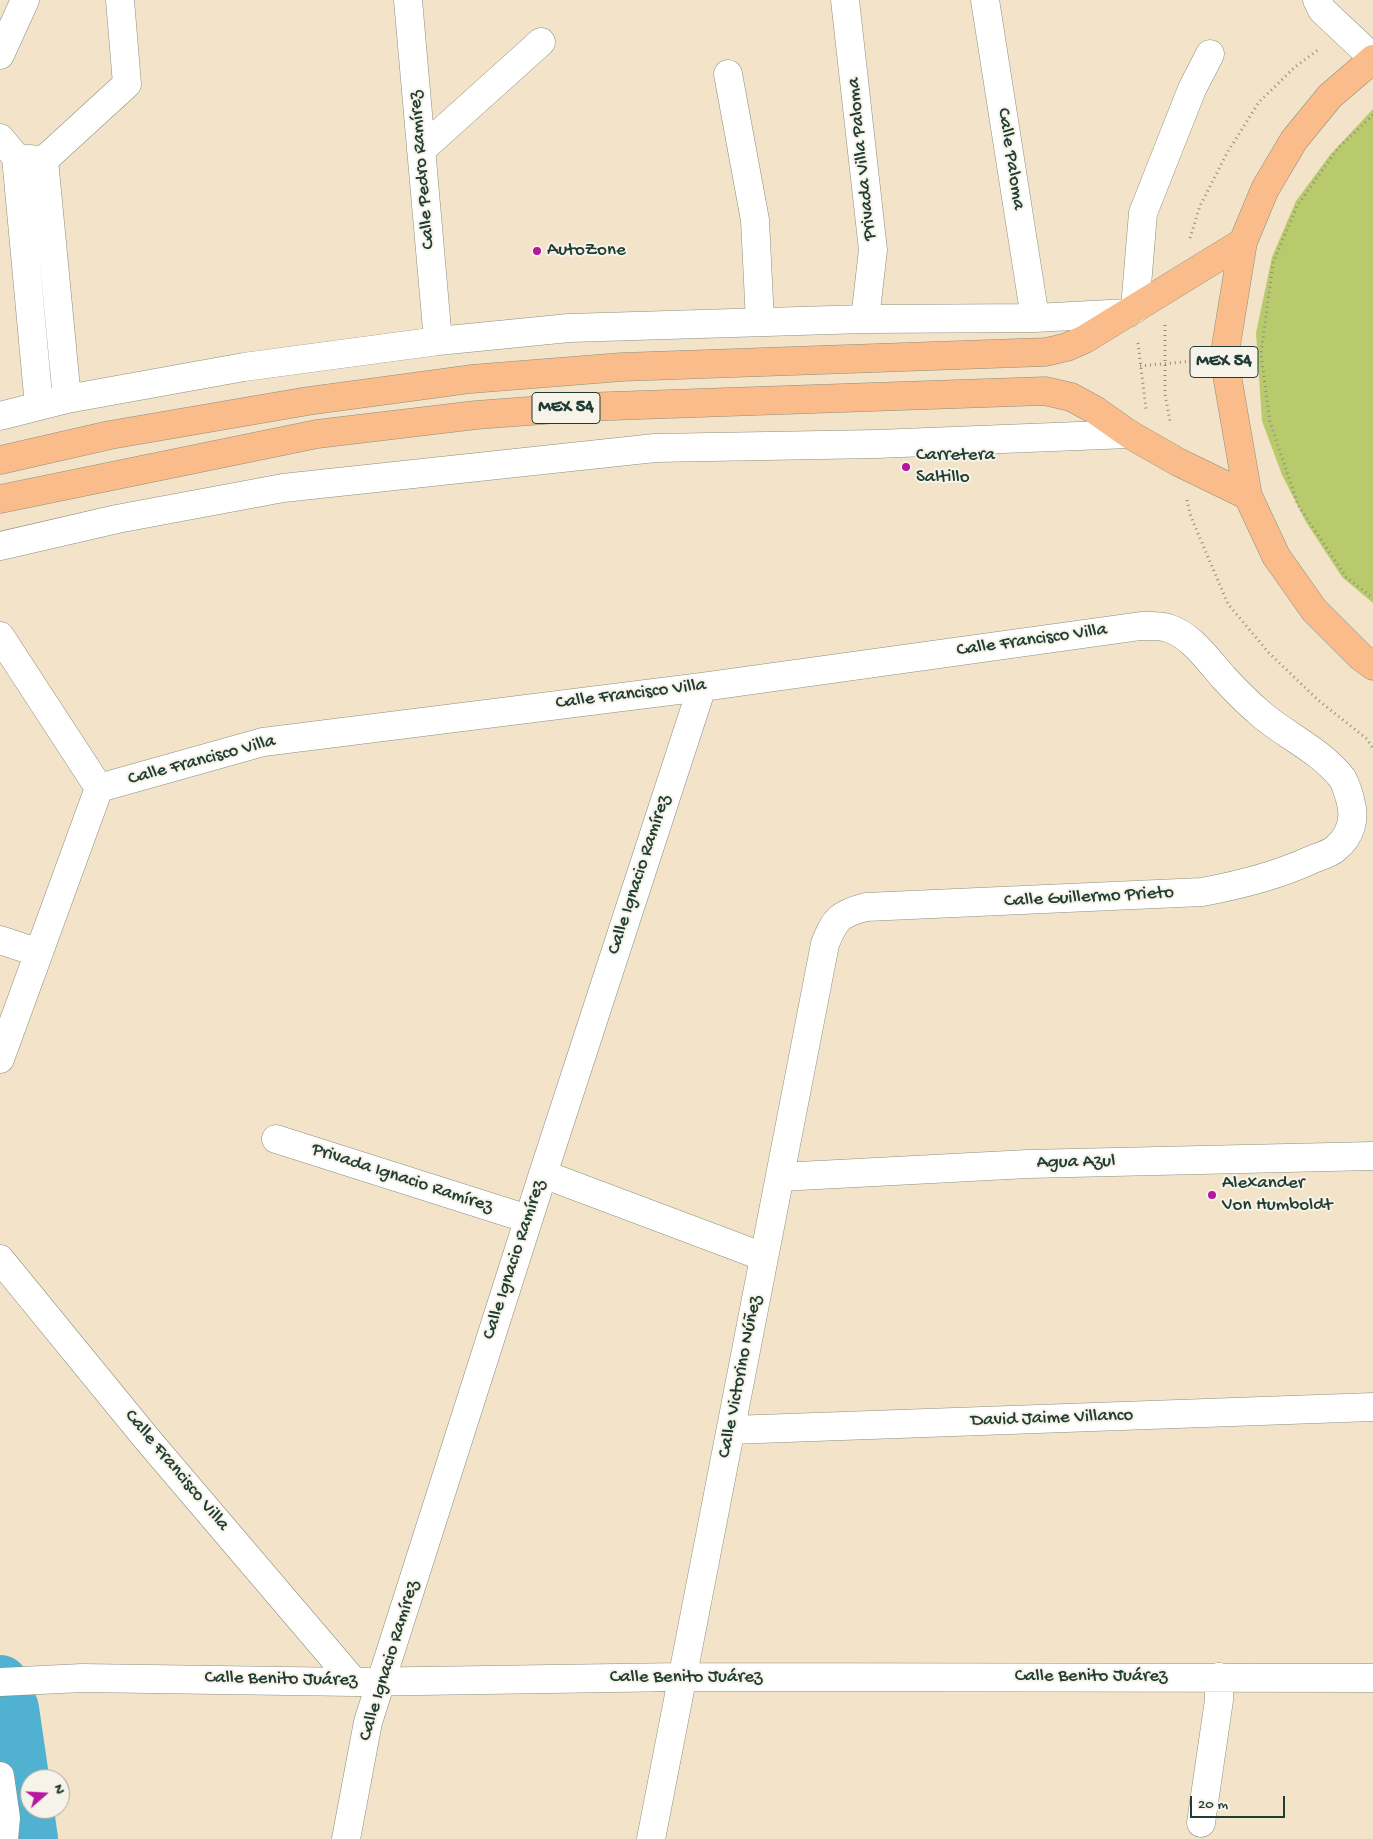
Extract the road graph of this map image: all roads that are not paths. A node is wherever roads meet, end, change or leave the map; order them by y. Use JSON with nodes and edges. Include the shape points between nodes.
{"nodes":[{"id":1,"x":25,"y":0,"type":"edge"},
{"id":2,"x":120,"y":0,"type":"edge"},
{"id":3,"x":408,"y":0,"type":"edge"},
{"id":4,"x":845,"y":0,"type":"edge"},
{"id":5,"x":985,"y":0,"type":"edge"},
{"id":6,"x":1317,"y":0,"type":"edge"},
{"id":7,"x":541,"y":42,"type":"dead end"},
{"id":8,"x":1210,"y":54,"type":"dead end"},
{"id":9,"x":0,"y":55,"type":"edge"},
{"id":10,"x":1373,"y":59,"type":"edge"},
{"id":11,"x":728,"y":74,"type":"dead end"},
{"id":12,"x":8,"y":148,"type":"edge"},
{"id":13,"x":421,"y":150,"type":"junction"},
{"id":14,"x":44,"y":160,"type":"junction"},
{"id":15,"x":1244,"y":242,"type":"junction"},
{"id":16,"x":1131,"y":311,"type":"junction"},
{"id":17,"x":1035,"y":318,"type":"junction"},
{"id":18,"x":865,"y":319,"type":"junction"},
{"id":19,"x":760,"y":322,"type":"junction"},
{"id":20,"x":438,"y":341,"type":"junction"},
{"id":21,"x":67,"y":399,"type":"junction"},
{"id":22,"x":39,"y":406,"type":"junction"},
{"id":23,"x":0,"y":416,"type":"edge"},
{"id":24,"x":1140,"y":440,"type":"junction"},
{"id":25,"x":0,"y":460,"type":"edge"},
{"id":26,"x":1248,"y":496,"type":"junction"},
{"id":27,"x":0,"y":499,"type":"edge"},
{"id":28,"x":0,"y":546,"type":"edge"},
{"id":29,"x":0,"y":636,"type":"edge"},
{"id":30,"x":1373,"y":666,"type":"edge"},
{"id":31,"x":702,"y":687,"type":"junction"},
{"id":32,"x":99,"y":788,"type":"junction"},
{"id":33,"x":1334,"y":850,"type":"joint"},
{"id":34,"x":839,"y":918,"type":"joint"},
{"id":35,"x":0,"y":940,"type":"edge"},
{"id":36,"x":39,"y":953,"type":"junction"},
{"id":37,"x":0,"y":1059,"type":"edge"},
{"id":38,"x":276,"y":1138,"type":"dead end"},
{"id":39,"x":1373,"y":1156,"type":"edge"},
{"id":40,"x":543,"y":1174,"type":"junction"},
{"id":41,"x":780,"y":1176,"type":"junction"},
{"id":42,"x":528,"y":1220,"type":"junction"},
{"id":43,"x":764,"y":1257,"type":"junction"},
{"id":44,"x":0,"y":1259,"type":"edge"},
{"id":45,"x":1373,"y":1408,"type":"edge"},
{"id":46,"x":731,"y":1430,"type":"junction"},
{"id":47,"x":681,"y":1677,"type":"junction"},
{"id":48,"x":1219,"y":1677,"type":"junction"},
{"id":49,"x":1373,"y":1678,"type":"edge"},
{"id":50,"x":382,"y":1681,"type":"junction"},
{"id":51,"x":0,"y":1682,"type":"edge"},
{"id":52,"x":354,"y":1682,"type":"junction"},
{"id":53,"x":0,"y":1776,"type":"edge"},
{"id":54,"x":1201,"y":1823,"type":"dead end"},
{"id":55,"x":4,"y":1839,"type":"edge"},
{"id":56,"x":346,"y":1839,"type":"edge"},
{"id":57,"x":651,"y":1839,"type":"edge"}],
"edges":[{"from":1,"to":9,"type":"street"},
{"from":2,"to":14,"type":"street","via":[[127,84]]},
{"from":3,"to":13,"type":"street","name":"Calle Pedro Ramírez"},
{"from":4,"to":18,"type":"street","name":"Privada Villa Paloma","via":[[873,250]]},
{"from":5,"to":17,"type":"street","name":"Calle Paloma"},
{"from":6,"to":10,"type":"street","via":[[1322,10]]},
{"from":7,"to":13,"type":"street"},
{"from":8,"to":16,"type":"street","via":[[1192,89],[1143,212]]},
{"from":10,"to":15,"type":"main road","number":"MEX 54","via":[[1330,96],[1294,140],[1265,189]]},
{"from":11,"to":19,"type":"street","via":[[754,220]]},
{"from":12,"to":14,"type":"street"},
{"from":12,"to":22,"type":"street"},
{"from":13,"to":20,"type":"street","name":"Calle Pedro Ramírez"},
{"from":14,"to":21,"type":"street"},
{"from":15,"to":16,"type":"main road","number":"MEX 54"},
{"from":15,"to":26,"type":"main road","number":"MEX 54","via":[[1224,358]]},
{"from":16,"to":17,"type":"street"},
{"from":16,"to":25,"type":"main road","number":"MEX 54","via":[[1085,339],[1046,352],[622,367],[471,379],[308,401],[110,435]]},
{"from":17,"to":18,"type":"street"},
{"from":18,"to":19,"type":"street"},
{"from":19,"to":20,"type":"street","via":[[569,328]]},
{"from":20,"to":21,"type":"street","via":[[244,367]]},
{"from":21,"to":22,"type":"street"},
{"from":22,"to":23,"type":"street"},
{"from":24,"to":26,"type":"main road","number":"MEX 54"},
{"from":24,"to":27,"type":"main road","number":"MEX 54","via":[[1071,397],[1044,391],[583,407],[476,415],[317,434]]},
{"from":24,"to":28,"type":"street","via":[[655,448],[283,488],[117,518]]},
{"from":26,"to":30,"type":"main road","number":"MEX 54","via":[[1276,556],[1314,610]]},
{"from":29,"to":32,"type":"street"},
{"from":31,"to":32,"type":"street","name":"Calle Francisco Villa","via":[[264,742]]},
{"from":31,"to":33,"type":"street","name":"Calle Francisco Villa","via":[[1141,626],[1167,628],[1190,641],[1242,697],[1322,759],[1342,779],[1354,816],[1352,827]]},
{"from":31,"to":40,"type":"street","name":"Calle Ignacio Ramírez"},
{"from":32,"to":36,"type":"street"},
{"from":33,"to":34,"type":"street","name":"Calle Guillermo Prieto","via":[[1290,870],[1243,885],[1202,892],[866,908]]},
{"from":34,"to":41,"type":"street","name":"Calle Victorino Núñez","via":[[825,944]]},
{"from":35,"to":36,"type":"street"},
{"from":36,"to":37,"type":"street"},
{"from":38,"to":42,"type":"street","name":"Privada Ignacio Ramírez"},
{"from":39,"to":41,"type":"street","name":"Agua Azul","via":[[1028,1164]]},
{"from":40,"to":42,"type":"street","name":"Calle Ignacio Ramírez"},
{"from":40,"to":43,"type":"street"},
{"from":41,"to":43,"type":"street","name":"Calle Victorino Núñez"},
{"from":42,"to":50,"type":"street","name":"Calle Ignacio Ramírez"},
{"from":43,"to":46,"type":"street","name":"Calle Victorino Núñez"},
{"from":44,"to":52,"type":"street","name":"Calle Francisco Villa"},
{"from":45,"to":46,"type":"street","name":"David Jaime Villanco"},
{"from":46,"to":47,"type":"street","name":"Calle Victorino Núñez"},
{"from":47,"to":48,"type":"street","name":"Calle Benito Juárez"},
{"from":47,"to":50,"type":"street","name":"Calle Benito Juárez"},
{"from":47,"to":57,"type":"street","name":"Calle Victorino Núñez"},
{"from":48,"to":49,"type":"street","name":"Calle Benito Juárez"},
{"from":48,"to":54,"type":"street"},
{"from":50,"to":52,"type":"street","name":"Calle Benito Juárez"},
{"from":50,"to":56,"type":"street","name":"Calle Ignacio Ramírez","via":[[368,1722]]},
{"from":51,"to":52,"type":"street","name":"Calle Benito Juárez","via":[[82,1678]]},
{"from":53,"to":55,"type":"street","via":[[6,1818]]}]}
